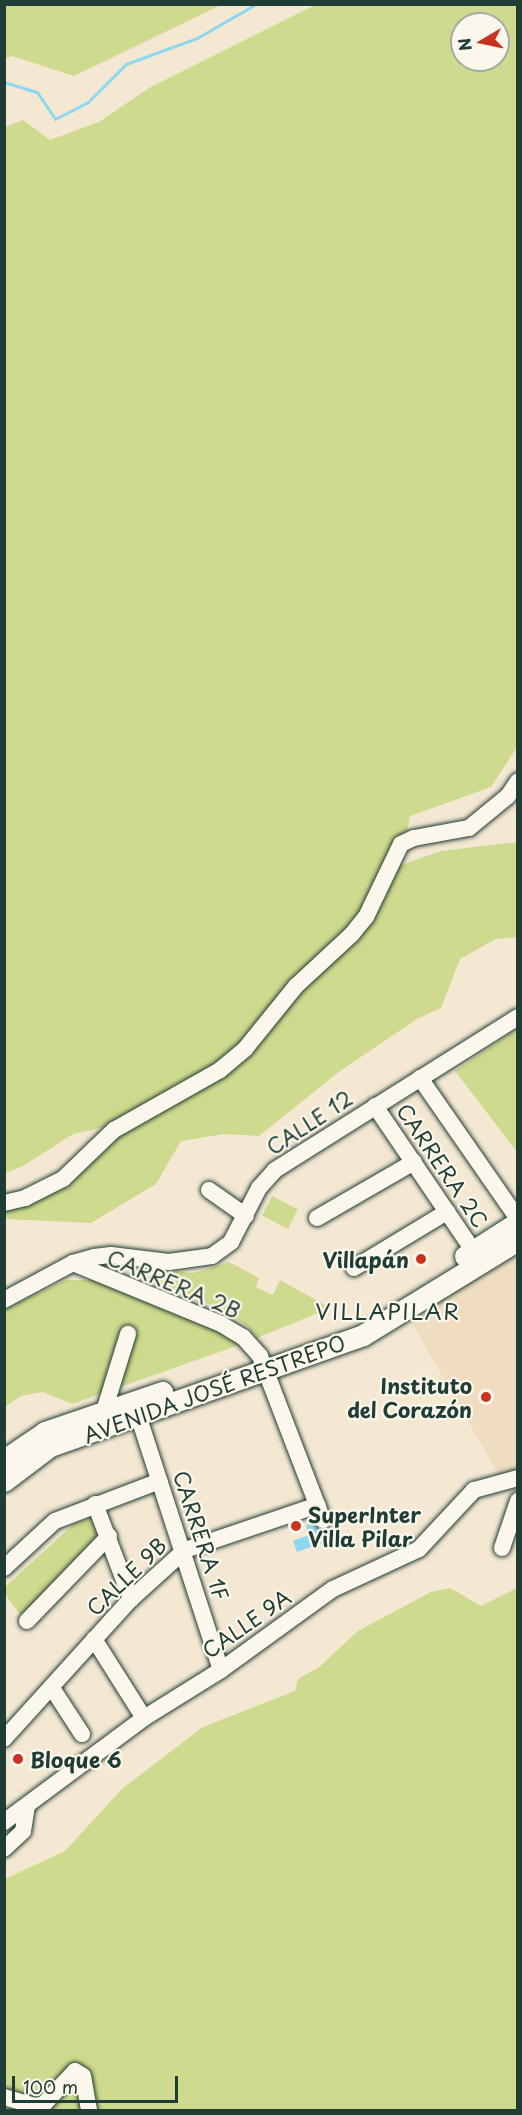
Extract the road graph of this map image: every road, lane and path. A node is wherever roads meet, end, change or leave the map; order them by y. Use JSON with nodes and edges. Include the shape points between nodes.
{"nodes":[{"id":1,"x":518,"y":781,"type":"edge"},
{"id":2,"x":518,"y":1017,"type":"edge"},
{"id":3,"x":420,"y":1078,"type":"junction"},
{"id":4,"x":375,"y":1106,"type":"junction"},
{"id":5,"x":414,"y":1162,"type":"junction"},
{"id":6,"x":209,"y":1190,"type":"dead end"},
{"id":7,"x":4,"y":1203,"type":"edge"},
{"id":8,"x":447,"y":1212,"type":"junction"},
{"id":9,"x":246,"y":1216,"type":"junction"},
{"id":10,"x":317,"y":1218,"type":"dead end"},
{"id":11,"x":518,"y":1220,"type":"edge"},
{"id":12,"x":518,"y":1240,"type":"edge"},
{"id":13,"x":473,"y":1250,"type":"junction"},
{"id":14,"x":73,"y":1263,"type":"junction"},
{"id":15,"x":354,"y":1268,"type":"dead end"},
{"id":16,"x":4,"y":1300,"type":"edge"},
{"id":17,"x":128,"y":1334,"type":"dead end"},
{"id":18,"x":262,"y":1363,"type":"junction"},
{"id":19,"x":104,"y":1411,"type":"junction"},
{"id":20,"x":138,"y":1415,"type":"junction"},
{"id":21,"x":4,"y":1460,"type":"edge"},
{"id":22,"x":518,"y":1478,"type":"edge"},
{"id":23,"x":4,"y":1481,"type":"edge"},
{"id":24,"x":160,"y":1481,"type":"junction"},
{"id":25,"x":518,"y":1501,"type":"edge"},
{"id":26,"x":94,"y":1504,"type":"junction"},
{"id":27,"x":320,"y":1512,"type":"joint"},
{"id":28,"x":109,"y":1536,"type":"junction"},
{"id":29,"x":502,"y":1548,"type":"dead end"},
{"id":30,"x":185,"y":1550,"type":"junction"},
{"id":31,"x":4,"y":1568,"type":"edge"},
{"id":32,"x":131,"y":1599,"type":"junction"},
{"id":33,"x":27,"y":1621,"type":"dead end"},
{"id":34,"x":94,"y":1639,"type":"junction"},
{"id":35,"x":221,"y":1670,"type":"junction"},
{"id":36,"x":52,"y":1688,"type":"junction"},
{"id":37,"x":144,"y":1718,"type":"junction"},
{"id":38,"x":82,"y":1734,"type":"dead end"},
{"id":39,"x":4,"y":1739,"type":"edge"},
{"id":40,"x":27,"y":1806,"type":"junction"},
{"id":41,"x":4,"y":1822,"type":"edge"},
{"id":42,"x":4,"y":1849,"type":"edge"},
{"id":43,"x":4,"y":2097,"type":"edge"},
{"id":44,"x":89,"y":2110,"type":"edge"}],
"edges":[{"from":1,"to":7,"type":"street","via":[[508,796],[470,828],[401,844],[366,917],[296,986],[245,1049],[220,1070],[114,1130],[63,1179],[25,1198]]},
{"from":2,"to":3,"type":"street","name":"CALLE 12"},
{"from":3,"to":4,"type":"street","name":"CALLE 12"},
{"from":3,"to":11,"type":"street"},
{"from":4,"to":5,"type":"street","name":"CARRERA 2C"},
{"from":4,"to":9,"type":"street","name":"CALLE 12","via":[[274,1170],[259,1188]]},
{"from":5,"to":8,"type":"street","name":"CARRERA 2C"},
{"from":5,"to":10,"type":"street"},
{"from":6,"to":9,"type":"street"},
{"from":8,"to":13,"type":"street","name":"CARRERA 2C"},
{"from":8,"to":15,"type":"street"},
{"from":9,"to":14,"type":"street","name":"CALLE 12","via":[[231,1242],[212,1256],[169,1262],[111,1255]]},
{"from":11,"to":13,"type":"main road","name":"AVENIDA JOSÉ RESTREPO"},
{"from":12,"to":18,"type":"main road","name":"AVENIDA JOSÉ RESTREPO","via":[[363,1335]]},
{"from":13,"to":18,"type":"main road","name":"AVENIDA JOSÉ RESTREPO","via":[[355,1323]]},
{"from":14,"to":16,"type":"street","name":"CARRERA 2B"},
{"from":14,"to":18,"type":"street","name":"CARRERA 2B","via":[[222,1324],[243,1337]]},
{"from":17,"to":19,"type":"street"},
{"from":18,"to":19,"type":"main road","name":"AVENIDA JOSÉ RESTREPO"},
{"from":18,"to":20,"type":"main road","name":"AVENIDA JOSÉ RESTREPO"},
{"from":18,"to":27,"type":"street","name":"CARRERA 2B"},
{"from":19,"to":21,"type":"main road","name":"AVENIDA JOSÉ RESTREPO","via":[[45,1432]]},
{"from":20,"to":23,"type":"main road","name":"AVENIDA JOSÉ RESTREPO","via":[[50,1446]]},
{"from":20,"to":24,"type":"street","name":"CARRERA 1F"},
{"from":22,"to":35,"type":"street","name":"CALLE 9A","via":[[474,1490],[419,1549],[333,1589]]},
{"from":24,"to":26,"type":"street"},
{"from":24,"to":30,"type":"street","name":"CARRERA 1F"},
{"from":25,"to":29,"type":"street"},
{"from":26,"to":28,"type":"street"},
{"from":26,"to":31,"type":"street","via":[[55,1521]]},
{"from":27,"to":30,"type":"street","name":"CALLE 9B"},
{"from":28,"to":32,"type":"street"},
{"from":28,"to":33,"type":"street"},
{"from":30,"to":32,"type":"street","name":"CALLE 9B"},
{"from":30,"to":35,"type":"street","name":"CARRERA 1F"},
{"from":32,"to":34,"type":"street","name":"CALLE 9B"},
{"from":34,"to":36,"type":"street","name":"CALLE 9B"},
{"from":34,"to":37,"type":"street"},
{"from":35,"to":37,"type":"street","name":"CALLE 9A"},
{"from":36,"to":38,"type":"street"},
{"from":36,"to":39,"type":"street","name":"CALLE 9B"},
{"from":37,"to":40,"type":"street","name":"CALLE 9A"},
{"from":40,"to":41,"type":"street","name":"CALLE 9A"},
{"from":40,"to":42,"type":"street","via":[[23,1831]]},
{"from":43,"to":44,"type":"street","via":[[35,2106],[44,2104],[75,2071],[82,2076]]}]}
